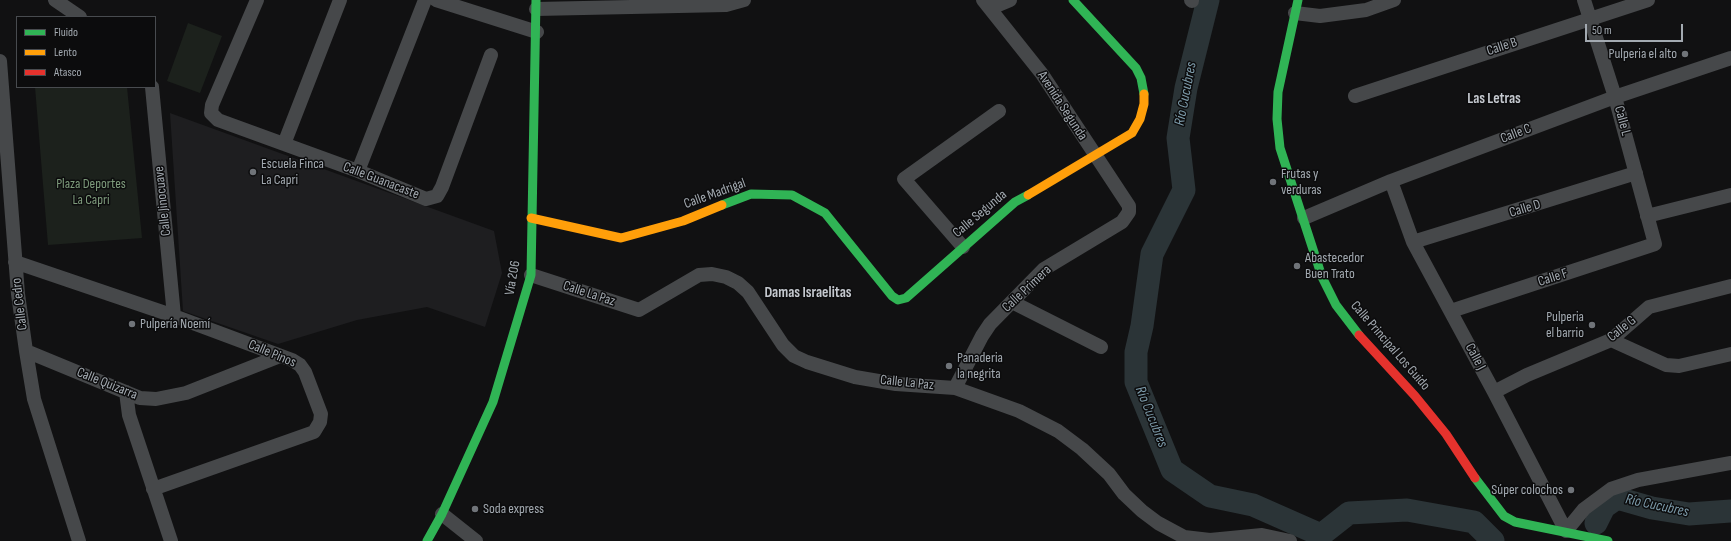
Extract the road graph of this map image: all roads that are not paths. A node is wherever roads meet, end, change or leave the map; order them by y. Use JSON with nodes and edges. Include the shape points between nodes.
{"nodes":[{"id":1,"x":55,"y":0,"type":"edge"},
{"id":2,"x":257,"y":0,"type":"edge"},
{"id":3,"x":340,"y":0,"type":"edge"},
{"id":4,"x":425,"y":0,"type":"edge"},
{"id":5,"x":436,"y":0,"type":"edge"},
{"id":6,"x":744,"y":0,"type":"edge"},
{"id":7,"x":1010,"y":0,"type":"edge"},
{"id":8,"x":1073,"y":0,"type":"edge"},
{"id":9,"x":1394,"y":0,"type":"edge"},
{"id":10,"x":1584,"y":0,"type":"edge"},
{"id":11,"x":1648,"y":0,"type":"edge"},
{"id":12,"x":987,"y":4,"type":"edge"},
{"id":13,"x":536,"y":5,"type":"edge"},
{"id":14,"x":1296,"y":6,"type":"edge"},
{"id":15,"x":79,"y":16,"type":"edge"},
{"id":16,"x":1590,"y":19,"type":"junction"},
{"id":17,"x":537,"y":32,"type":"junction"},
{"id":18,"x":491,"y":55,"type":"dead end"},
{"id":19,"x":1731,"y":58,"type":"edge"},
{"id":20,"x":0,"y":60,"type":"edge"},
{"id":21,"x":152,"y":88,"type":"edge"},
{"id":22,"x":1355,"y":96,"type":"dead end"},
{"id":23,"x":1615,"y":96,"type":"junction"},
{"id":24,"x":999,"y":111,"type":"dead end"},
{"id":25,"x":284,"y":144,"type":"junction"},
{"id":26,"x":1095,"y":156,"type":"junction"},
{"id":27,"x":358,"y":171,"type":"junction"},
{"id":28,"x":1636,"y":173,"type":"junction"},
{"id":29,"x":1391,"y":181,"type":"junction"},
{"id":30,"x":1731,"y":195,"type":"edge"},
{"id":31,"x":1647,"y":216,"type":"junction"},
{"id":32,"x":531,"y":218,"type":"junction"},
{"id":33,"x":1127,"y":218,"type":"joint"},
{"id":34,"x":1304,"y":218,"type":"junction"},
{"id":35,"x":1413,"y":242,"type":"junction"},
{"id":36,"x":1654,"y":244,"type":"joint"},
{"id":37,"x":963,"y":247,"type":"junction"},
{"id":38,"x":15,"y":262,"type":"junction"},
{"id":39,"x":531,"y":275,"type":"junction"},
{"id":40,"x":1731,"y":286,"type":"edge"},
{"id":41,"x":892,"y":296,"type":"joint"},
{"id":42,"x":1012,"y":302,"type":"junction"},
{"id":43,"x":1451,"y":311,"type":"junction"},
{"id":44,"x":174,"y":316,"type":"junction"},
{"id":45,"x":1611,"y":340,"type":"junction"},
{"id":46,"x":1101,"y":347,"type":"dead end"},
{"id":47,"x":26,"y":351,"type":"junction"},
{"id":48,"x":1731,"y":354,"type":"edge"},
{"id":49,"x":280,"y":356,"type":"junction"},
{"id":50,"x":955,"y":388,"type":"junction"},
{"id":51,"x":126,"y":392,"type":"junction"},
{"id":52,"x":1494,"y":392,"type":"junction"},
{"id":53,"x":1731,"y":463,"type":"edge"},
{"id":54,"x":154,"y":489,"type":"junction"},
{"id":55,"x":442,"y":514,"type":"junction"},
{"id":56,"x":1566,"y":531,"type":"junction"},
{"id":57,"x":1603,"y":540,"type":"edge"},
{"id":58,"x":79,"y":541,"type":"edge"},
{"id":59,"x":171,"y":541,"type":"edge"},
{"id":60,"x":427,"y":541,"type":"edge"},
{"id":61,"x":476,"y":541,"type":"edge"},
{"id":62,"x":1290,"y":541,"type":"edge"}],
"edges":[{"from":1,"to":15,"type":"street"},
{"from":2,"to":25,"type":"street","name":"Calle Guanacaste","via":[[212,105],[211,113],[218,120]]},
{"from":3,"to":25,"type":"street"},
{"from":4,"to":27,"type":"street"},
{"from":5,"to":17,"type":"street"},
{"from":6,"to":13,"type":"street","via":[[726,5]]},
{"from":7,"to":12,"type":"street"},
{"from":8,"to":26,"type":"street","name":"Calle Segunda","via":[[1136,68],[1144,91],[1144,104],[1132,133]]},
{"from":9,"to":14,"type":"street","via":[[1366,10],[1320,16]]},
{"from":10,"to":16,"type":"street","name":"Calle L"},
{"from":11,"to":16,"type":"street","name":"Calle B"},
{"from":12,"to":26,"type":"street","name":"Avenida Segunda","via":[[1042,74]]},
{"from":13,"to":17,"type":"street","name":"Vía 206"},
{"from":14,"to":34,"type":"street","name":"Calle Principal Los Guido","via":[[1278,92],[1277,119],[1280,148]]},
{"from":16,"to":22,"type":"street","name":"Calle B"},
{"from":16,"to":23,"type":"street","name":"Calle L"},
{"from":17,"to":32,"type":"street","name":"Vía 206"},
{"from":18,"to":27,"type":"street","name":"Calle Guanacaste","via":[[437,196],[426,199]]},
{"from":19,"to":23,"type":"street","name":"Calle C"},
{"from":20,"to":38,"type":"street","name":"Calle Cedro"},
{"from":21,"to":44,"type":"street","name":"Calle Jinocuave"},
{"from":23,"to":28,"type":"street","name":"Calle L"},
{"from":23,"to":29,"type":"street","name":"Calle C"},
{"from":24,"to":37,"type":"street","via":[[904,179]]},
{"from":25,"to":27,"type":"street","name":"Calle Guanacaste"},
{"from":26,"to":33,"type":"street","name":"Avenida Segunda","via":[[1129,206]]},
{"from":26,"to":37,"type":"street","name":"Calle Segunda","via":[[1015,202]]},
{"from":28,"to":31,"type":"street","name":"Calle L"},
{"from":28,"to":35,"type":"street","name":"Calle D"},
{"from":29,"to":34,"type":"street","name":"Calle C"},
{"from":29,"to":35,"type":"street","name":"Calle J"},
{"from":30,"to":31,"type":"street"},
{"from":31,"to":36,"type":"street","name":"Calle L"},
{"from":32,"to":39,"type":"street","name":"Vía 206"},
{"from":32,"to":41,"type":"street","name":"Calle Madrigal","via":[[621,238],[684,220],[751,194],[792,195],[826,213]]},
{"from":33,"to":42,"type":"street","name":"Calle Primera","via":[[1044,269]]},
{"from":34,"to":56,"type":"street","name":"Calle Principal Los Guido","via":[[1322,277],[1336,305],[1358,334],[1446,434],[1504,516],[1515,522]]},
{"from":35,"to":43,"type":"street","name":"Calle J"},
{"from":36,"to":43,"type":"street","name":"Calle F"},
{"from":37,"to":41,"type":"street","name":"Calle Segunda","via":[[906,298],[898,300]]},
{"from":38,"to":44,"type":"street","name":"Calle Pinos"},
{"from":38,"to":47,"type":"street","name":"Calle Cedro"},
{"from":39,"to":50,"type":"street","name":"Calle La Paz","via":[[638,310],[699,275],[726,277],[748,292],[783,345],[794,356],[855,377],[896,384]]},
{"from":39,"to":55,"type":"street","name":"Vía 206","via":[[512,344],[492,402]]},
{"from":40,"to":45,"type":"street","name":"Calle G","via":[[1649,307]]},
{"from":42,"to":46,"type":"street"},
{"from":42,"to":50,"type":"street","name":"Calle Primera","via":[[982,336]]},
{"from":43,"to":52,"type":"street","name":"Calle J"},
{"from":44,"to":49,"type":"street","name":"Calle Pinos"},
{"from":45,"to":48,"type":"street","via":[[1666,365],[1679,366]]},
{"from":45,"to":52,"type":"street","name":"Calle G","via":[[1527,375]]},
{"from":47,"to":51,"type":"street","name":"Calle Quizarra"},
{"from":47,"to":58,"type":"street","name":"Calle Cedro","via":[[38,414]]},
{"from":49,"to":51,"type":"street","name":"Calle Quizarra","via":[[186,393],[156,399],[140,398]]},
{"from":49,"to":54,"type":"street","name":"Calle Pinos","via":[[300,365],[305,372],[321,414],[314,432]]},
{"from":50,"to":62,"type":"street","name":"Calle La Paz","via":[[1020,411],[1058,431],[1109,474],[1124,494],[1142,511],[1184,537],[1210,540],[1262,536]]},
{"from":51,"to":54,"type":"street","via":[[129,415]]},
{"from":52,"to":56,"type":"street","name":"Calle J"},
{"from":53,"to":56,"type":"street","via":[[1638,480],[1611,489],[1584,509]]},
{"from":54,"to":59,"type":"street"},
{"from":55,"to":60,"type":"street","name":"Vía 206"},
{"from":55,"to":61,"type":"street"},
{"from":56,"to":57,"type":"street","name":"Calle Principal Los Guido"}]}
